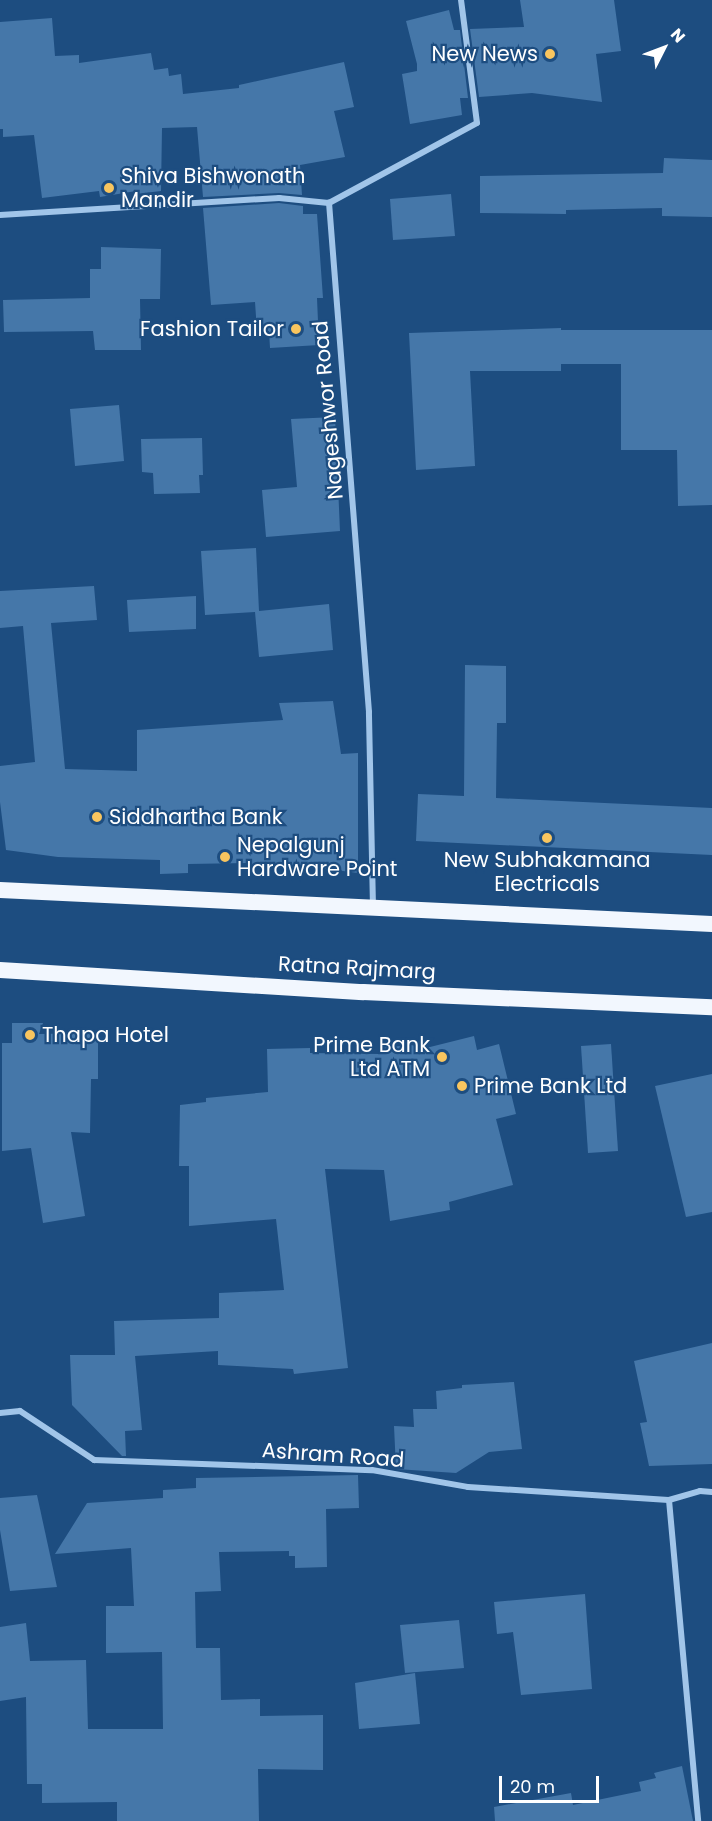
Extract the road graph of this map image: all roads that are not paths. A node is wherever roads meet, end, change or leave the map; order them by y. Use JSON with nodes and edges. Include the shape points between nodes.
{"nodes":[{"id":1,"x":461,"y":0,"type":"edge"},
{"id":2,"x":329,"y":203,"type":"junction"},
{"id":3,"x":0,"y":215,"type":"edge"},
{"id":4,"x":0,"y":890,"type":"edge"},
{"id":5,"x":373,"y":907,"type":"junction"},
{"id":6,"x":712,"y":924,"type":"edge"},
{"id":7,"x":0,"y":970,"type":"edge"},
{"id":8,"x":712,"y":1007,"type":"edge"},
{"id":9,"x":0,"y":1413,"type":"edge"},
{"id":10,"x":712,"y":1492,"type":"edge"},
{"id":11,"x":669,"y":1500,"type":"junction"},
{"id":12,"x":698,"y":1821,"type":"edge"}],
"edges":[{"from":1,"to":2,"type":"street","via":[[477,123]]},
{"from":2,"to":3,"type":"street","via":[[279,198]]},
{"from":2,"to":5,"type":"street","name":"Nageshwor Road","via":[[369,712]]},
{"from":4,"to":5,"type":"highway"},
{"from":5,"to":6,"type":"highway"},
{"from":7,"to":8,"type":"highway","name":"Ratna Rajmarg"},
{"from":9,"to":11,"type":"street","name":"Ashram Road","via":[[20,1411],[94,1460],[372,1470],[468,1487]]},
{"from":10,"to":11,"type":"street","name":"Ashram Road","via":[[700,1491]]},
{"from":11,"to":12,"type":"street"}]}
